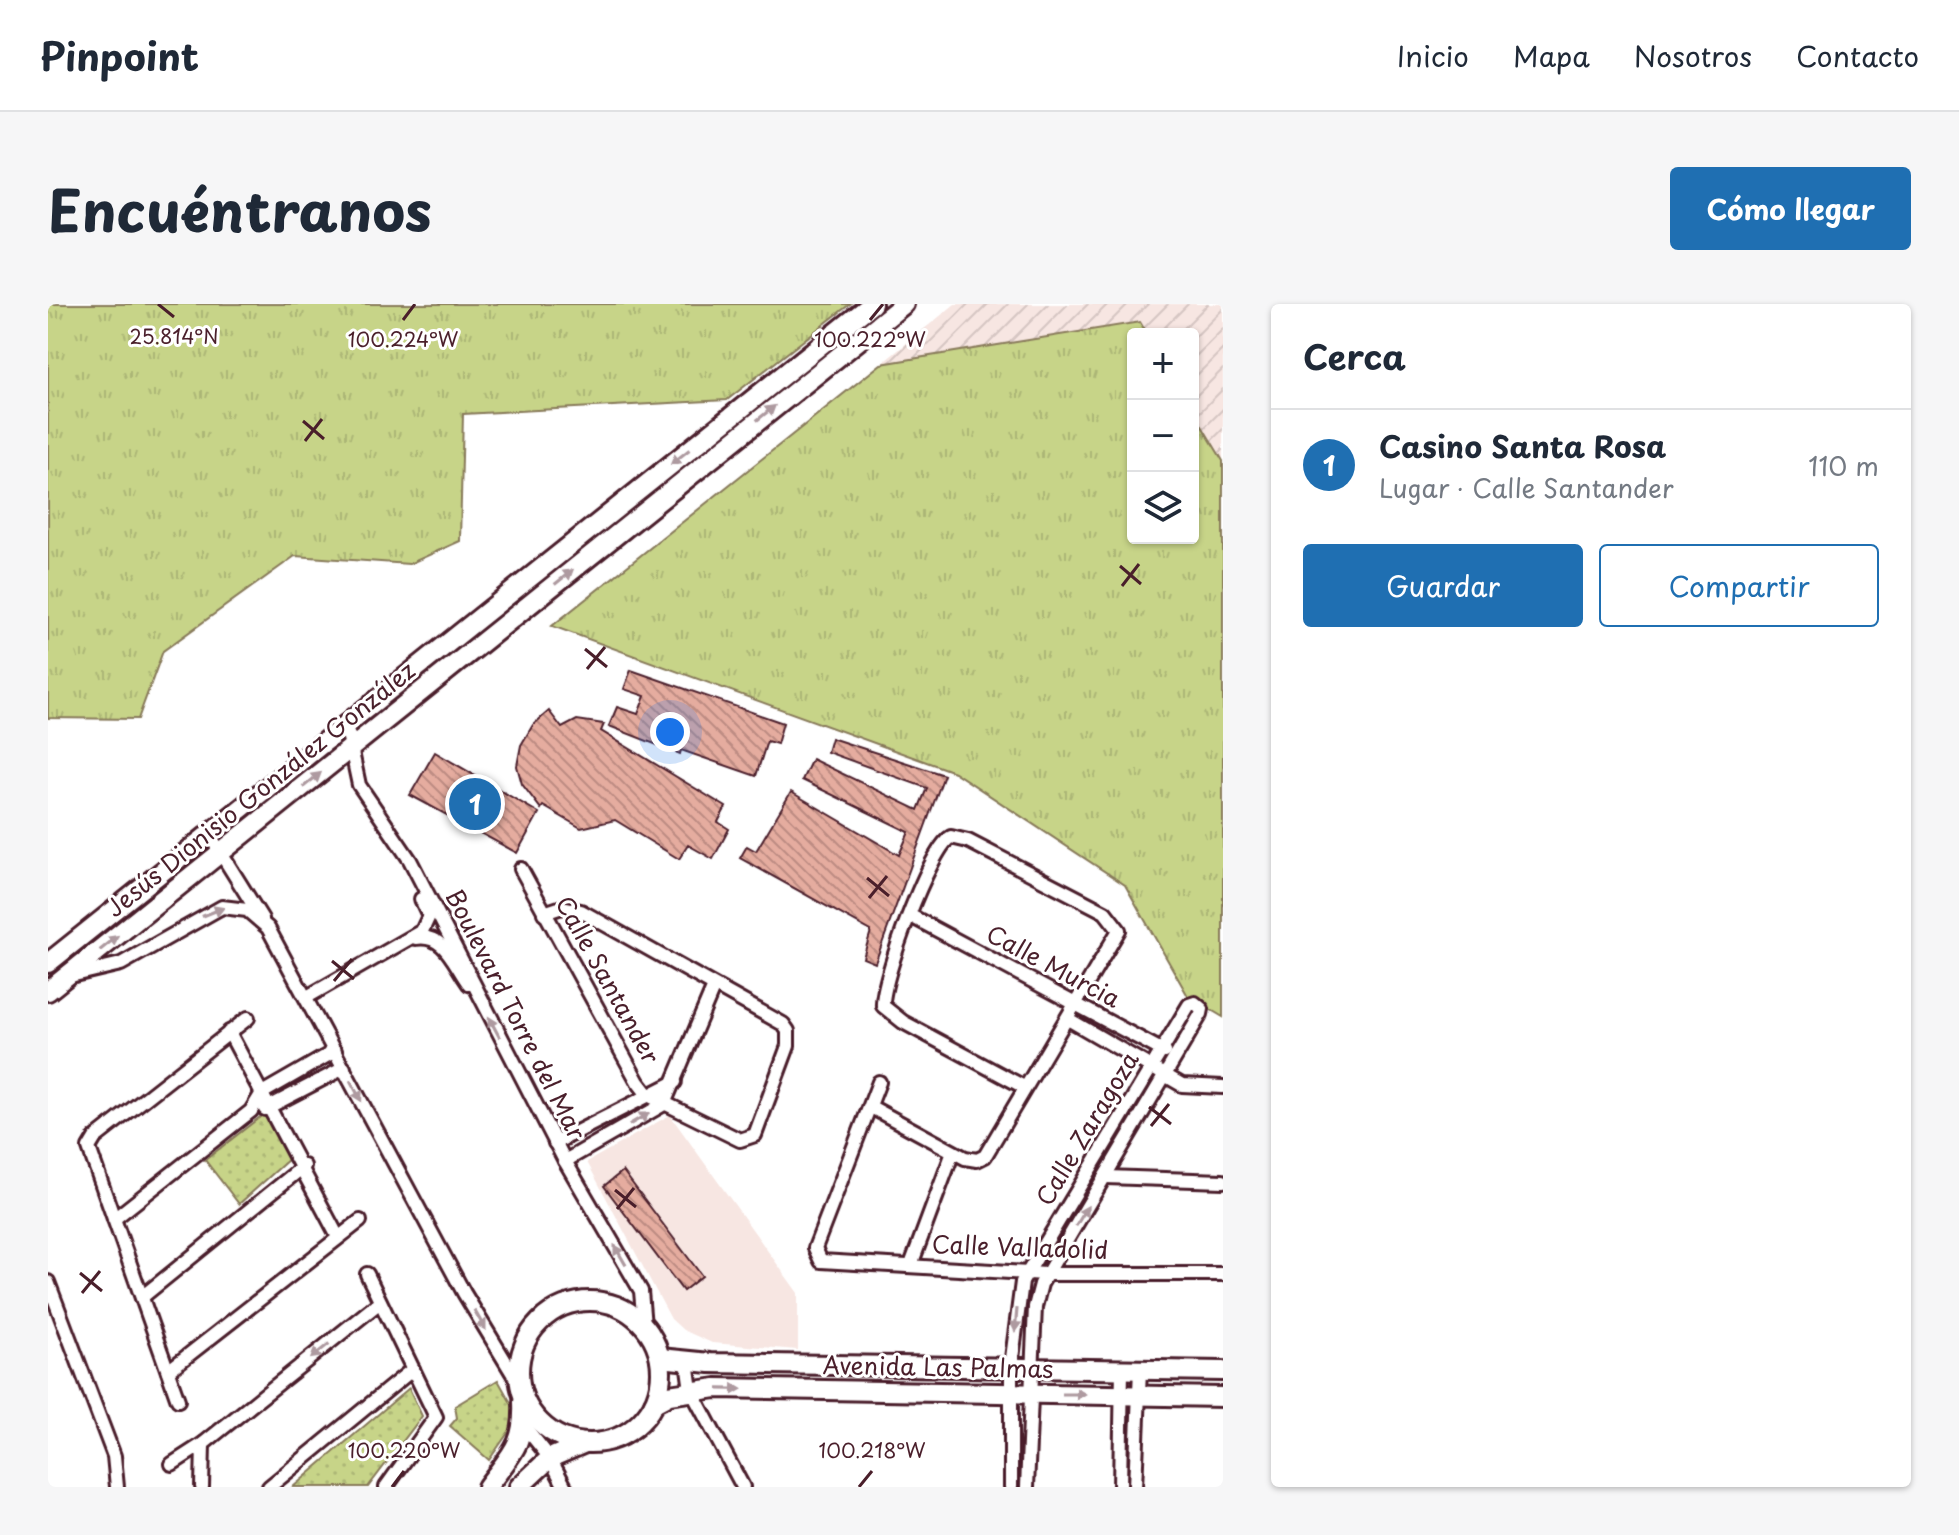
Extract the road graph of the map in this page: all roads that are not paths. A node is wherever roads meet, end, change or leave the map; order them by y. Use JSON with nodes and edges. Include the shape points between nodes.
{"nodes":[{"id":1,"x":872,"y":304,"type":"edge"},
{"id":2,"x":904,"y":304,"type":"edge"},
{"id":3,"x":346,"y":724,"type":"junction"},
{"id":4,"x":349,"y":751,"type":"junction"},
{"id":5,"x":209,"y":834,"type":"junction"},
{"id":6,"x":396,"y":844,"type":"junction"},
{"id":7,"x":222,"y":852,"type":"junction"},
{"id":8,"x":521,"y":869,"type":"dead end"},
{"id":9,"x":544,"y":913,"type":"junction"},
{"id":10,"x":911,"y":916,"type":"junction"},
{"id":11,"x":268,"y":928,"type":"junction"},
{"id":12,"x":412,"y":938,"type":"junction"},
{"id":13,"x":48,"y":963,"type":"edge"},
{"id":14,"x":67,"y":977,"type":"junction"},
{"id":15,"x":714,"y":986,"type":"junction"},
{"id":16,"x":48,"y":991,"type":"edge"},
{"id":17,"x":476,"y":993,"type":"junction"},
{"id":18,"x":307,"y":997,"type":"junction"},
{"id":19,"x":1076,"y":1004,"type":"junction"},
{"id":20,"x":248,"y":1018,"type":"dead end"},
{"id":21,"x":1068,"y":1019,"type":"junction"},
{"id":22,"x":229,"y":1032,"type":"junction"},
{"id":23,"x":1161,"y":1049,"type":"junction"},
{"id":24,"x":335,"y":1051,"type":"junction"},
{"id":25,"x":1174,"y":1057,"type":"junction"},
{"id":26,"x":1151,"y":1066,"type":"junction"},
{"id":27,"x":344,"y":1068,"type":"junction"},
{"id":28,"x":1164,"y":1075,"type":"junction"},
{"id":29,"x":675,"y":1082,"type":"junction"},
{"id":30,"x":879,"y":1082,"type":"dead end"},
{"id":31,"x":1024,"y":1087,"type":"junction"},
{"id":32,"x":1223,"y":1087,"type":"edge"},
{"id":33,"x":262,"y":1093,"type":"junction"},
{"id":34,"x":648,"y":1095,"type":"junction"},
{"id":35,"x":664,"y":1104,"type":"junction"},
{"id":36,"x":871,"y":1107,"type":"junction"},
{"id":37,"x":271,"y":1108,"type":"junction"},
{"id":38,"x":251,"y":1111,"type":"junction"},
{"id":39,"x":606,"y":1116,"type":"junction"},
{"id":40,"x":615,"y":1132,"type":"junction"},
{"id":41,"x":555,"y":1143,"type":"junction"},
{"id":42,"x":953,"y":1152,"type":"junction"},
{"id":43,"x":565,"y":1161,"type":"junction"},
{"id":44,"x":304,"y":1166,"type":"junction"},
{"id":45,"x":1106,"y":1177,"type":"junction"},
{"id":46,"x":1223,"y":1181,"type":"edge"},
{"id":47,"x":114,"y":1219,"type":"junction"},
{"id":48,"x":360,"y":1221,"type":"dead end"},
{"id":49,"x":338,"y":1237,"type":"junction"},
{"id":50,"x":911,"y":1265,"type":"junction"},
{"id":51,"x":1026,"y":1273,"type":"junction"},
{"id":52,"x":367,"y":1274,"type":"dead end"},
{"id":53,"x":1046,"y":1274,"type":"junction"},
{"id":54,"x":1223,"y":1274,"type":"edge"},
{"id":55,"x":48,"y":1282,"type":"edge"},
{"id":56,"x":142,"y":1297,"type":"junction"},
{"id":57,"x":380,"y":1302,"type":"junction"},
{"id":58,"x":51,"y":1303,"type":"edge"},
{"id":59,"x":644,"y":1326,"type":"junction"},
{"id":60,"x":660,"y":1358,"type":"junction"},
{"id":61,"x":687,"y":1361,"type":"junction"},
{"id":62,"x":1011,"y":1366,"type":"junction"},
{"id":63,"x":1032,"y":1366,"type":"junction"},
{"id":64,"x":1131,"y":1368,"type":"junction"},
{"id":65,"x":413,"y":1369,"type":"junction"},
{"id":66,"x":168,"y":1371,"type":"junction"},
{"id":67,"x":1223,"y":1371,"type":"edge"},
{"id":68,"x":521,"y":1389,"type":"junction"},
{"id":69,"x":691,"y":1390,"type":"junction"},
{"id":70,"x":1011,"y":1394,"type":"junction"},
{"id":71,"x":1031,"y":1394,"type":"junction"},
{"id":72,"x":1130,"y":1395,"type":"junction"},
{"id":73,"x":1223,"y":1397,"type":"edge"},
{"id":74,"x":178,"y":1400,"type":"dead end"},
{"id":75,"x":654,"y":1403,"type":"junction"},
{"id":76,"x":525,"y":1427,"type":"junction"},
{"id":77,"x":585,"y":1443,"type":"junction"},
{"id":78,"x":203,"y":1444,"type":"junction"},
{"id":79,"x":550,"y":1458,"type":"junction"},
{"id":80,"x":172,"y":1464,"type":"dead end"},
{"id":81,"x":274,"y":1485,"type":"edge"},
{"id":82,"x":117,"y":1487,"type":"edge"},
{"id":83,"x":202,"y":1487,"type":"edge"},
{"id":84,"x":386,"y":1487,"type":"edge"},
{"id":85,"x":487,"y":1487,"type":"edge"},
{"id":86,"x":519,"y":1487,"type":"edge"},
{"id":87,"x":565,"y":1487,"type":"edge"},
{"id":88,"x":743,"y":1487,"type":"edge"},
{"id":89,"x":1011,"y":1487,"type":"edge"},
{"id":90,"x":1027,"y":1487,"type":"edge"},
{"id":91,"x":1120,"y":1487,"type":"edge"},
{"id":92,"x":1135,"y":1487,"type":"edge"}],
"edges":[{"from":1,"to":3,"type":"main road","name":"Jesús Dionisio González González","one_way":true},
{"from":4,"to":2,"type":"main road","name":"Jesús Dionisio González González","one_way":true},
{"from":3,"to":4,"type":"street","name":"Boulevard Torre del Mar"},
{"from":3,"to":5,"type":"main road","name":"Jesús Dionisio González González"},
{"from":4,"to":6,"type":"street","name":"Boulevard Torre del Mar","via":[[359,785]]},
{"from":7,"to":4,"type":"main road","name":"Jesús Dionisio González González","one_way":true},
{"from":5,"to":7,"type":"street"},
{"from":5,"to":13,"type":"main road","name":"Jesús Dionisio González González"},
{"from":6,"to":12,"type":"street","via":[[429,916]]},
{"from":6,"to":17,"type":"street","name":"Boulevard Torre del Mar","via":[[410,860]]},
{"from":7,"to":11,"type":"street"},
{"from":14,"to":7,"type":"main road","name":"Jesús Dionisio González González","one_way":true},
{"from":8,"to":9,"type":"street","name":"Calle Santander"},
{"from":9,"to":15,"type":"street","via":[[562,907],[581,911]]},
{"from":9,"to":34,"type":"street","name":"Calle Santander"},
{"from":10,"to":19,"type":"street","name":"Calle Murcia"},
{"from":10,"to":19,"type":"street","via":[[939,846],[951,837],[1105,912],[1119,930]]},
{"from":10,"to":31,"type":"street","via":[[884,987],[883,1006]]},
{"from":14,"to":11,"type":"street","one_way":true,"via":[[121,964],[222,907],[247,910]]},
{"from":11,"to":18,"type":"street"},
{"from":12,"to":17,"type":"street","via":[[440,942]]},
{"from":12,"to":18,"type":"street"},
{"from":14,"to":16,"type":"main road","name":"Jesús Dionisio González González"},
{"from":15,"to":29,"type":"street"},
{"from":15,"to":35,"type":"street","name":"Calle Santander","via":[[776,1019],[788,1031],[788,1046],[759,1128],[750,1139],[740,1140]]},
{"from":41,"to":17,"type":"street","name":"Boulevard Torre del Mar","one_way":true},
{"from":18,"to":24,"type":"street"},
{"from":19,"to":21,"type":"street"},
{"from":19,"to":23,"type":"street","name":"Calle Murcia"},
{"from":20,"to":22,"type":"street"},
{"from":21,"to":26,"type":"street","name":"Calle Murcia"},
{"from":21,"to":31,"type":"street"},
{"from":22,"to":33,"type":"street"},
{"from":22,"to":47,"type":"street","via":[[89,1146]]},
{"from":23,"to":25,"type":"street","name":"Calle Murcia"},
{"from":23,"to":25,"type":"street","name":"Calle Zaragoza","via":[[1187,1008],[1198,1005],[1200,1017]]},
{"from":23,"to":26,"type":"street","name":"Calle Zaragoza"},
{"from":24,"to":27,"type":"street"},
{"from":24,"to":33,"type":"street"},
{"from":25,"to":28,"type":"street","name":"Calle Zaragoza"},
{"from":26,"to":28,"type":"street","name":"Calle Murcia"},
{"from":26,"to":51,"type":"street","name":"Calle Zaragoza"},
{"from":27,"to":37,"type":"street"},
{"from":27,"to":68,"type":"street","one_way":true},
{"from":28,"to":32,"type":"street","name":"Calle Murcia","via":[[1182,1085]]},
{"from":28,"to":45,"type":"street","name":"Calle Zaragoza"},
{"from":29,"to":34,"type":"street"},
{"from":29,"to":35,"type":"street"},
{"from":30,"to":36,"type":"street"},
{"from":31,"to":42,"type":"street","via":[[989,1151],[980,1158]]},
{"from":33,"to":37,"type":"street"},
{"from":33,"to":38,"type":"street"},
{"from":34,"to":35,"type":"street","name":"Calle Santander"},
{"from":34,"to":39,"type":"street"},
{"from":40,"to":35,"type":"street","one_way":true},
{"from":36,"to":42,"type":"street"},
{"from":36,"to":50,"type":"street","name":"Calle Valladolid","via":[[815,1248],[817,1258],[825,1263]]},
{"from":37,"to":38,"type":"street"},
{"from":37,"to":44,"type":"street"},
{"from":38,"to":47,"type":"street"},
{"from":39,"to":40,"type":"street"},
{"from":39,"to":41,"type":"street"},
{"from":40,"to":43,"type":"street"},
{"from":41,"to":43,"type":"street","name":"Boulevard Torre del Mar"},
{"from":42,"to":50,"type":"street"},
{"from":59,"to":43,"type":"street","name":"Boulevard Torre del Mar","one_way":true,"via":[[641,1291]]},
{"from":44,"to":49,"type":"street"},
{"from":44,"to":56,"type":"street"},
{"from":45,"to":46,"type":"street"},
{"from":53,"to":45,"type":"street","name":"Calle Zaragoza","one_way":true},
{"from":47,"to":56,"type":"street"},
{"from":48,"to":49,"type":"street"},
{"from":49,"to":66,"type":"street"},
{"from":50,"to":51,"type":"street","name":"Calle Valladolid"},
{"from":51,"to":53,"type":"street","name":"Calle Valladolid"},
{"from":51,"to":62,"type":"street","name":"Calle Zaragoza","one_way":true,"via":[[1019,1290]]},
{"from":52,"to":57,"type":"street"},
{"from":53,"to":54,"type":"street","name":"Calle Valladolid"},
{"from":53,"to":63,"type":"street","name":"Calle Zaragoza","via":[[1036,1299]]},
{"from":55,"to":58,"type":"street"},
{"from":56,"to":66,"type":"street"},
{"from":57,"to":65,"type":"street"},
{"from":57,"to":78,"type":"street","one_way":true},
{"from":58,"to":82,"type":"street","via":[[114,1456]]},
{"from":59,"to":60,"type":"main road"},
{"from":59,"to":68,"type":"main road","via":[[610,1304],[579,1302],[551,1312],[524,1343]]},
{"from":60,"to":61,"type":"main road","name":"Avenida Las Palmas"},
{"from":60,"to":75,"type":"main road"},
{"from":61,"to":62,"type":"main road","name":"Avenida Las Palmas"},
{"from":61,"to":69,"type":"street"},
{"from":62,"to":63,"type":"main road","name":"Avenida Las Palmas"},
{"from":62,"to":70,"type":"street","name":"Calle Zaragoza"},
{"from":63,"to":64,"type":"main road","name":"Avenida Las Palmas"},
{"from":63,"to":71,"type":"street","name":"Calle Zaragoza"},
{"from":64,"to":67,"type":"main road","name":"Avenida Las Palmas"},
{"from":64,"to":72,"type":"street"},
{"from":65,"to":81,"type":"street"},
{"from":65,"to":84,"type":"street","via":[[436,1418]]},
{"from":66,"to":74,"type":"street"},
{"from":68,"to":76,"type":"main road"},
{"from":68,"to":77,"type":"main road","via":[[546,1429]]},
{"from":69,"to":70,"type":"main road","name":"Avenida Las Palmas","one_way":true},
{"from":69,"to":75,"type":"main road","name":"Avenida Las Palmas"},
{"from":69,"to":88,"type":"street"},
{"from":70,"to":71,"type":"main road","name":"Avenida Las Palmas"},
{"from":70,"to":89,"type":"street","name":"Calle Zaragoza"},
{"from":71,"to":72,"type":"main road","name":"Avenida Las Palmas","one_way":true},
{"from":71,"to":90,"type":"street","name":"Calle Zaragoza"},
{"from":72,"to":73,"type":"main road","name":"Avenida Las Palmas"},
{"from":72,"to":91,"type":"street"},
{"from":72,"to":92,"type":"street"},
{"from":75,"to":77,"type":"main road","via":[[626,1434]]},
{"from":76,"to":79,"type":"street"},
{"from":76,"to":85,"type":"main road"},
{"from":77,"to":79,"type":"main road"},
{"from":78,"to":80,"type":"street"},
{"from":78,"to":83,"type":"street"},
{"from":79,"to":86,"type":"main road"},
{"from":79,"to":87,"type":"street"}]}
